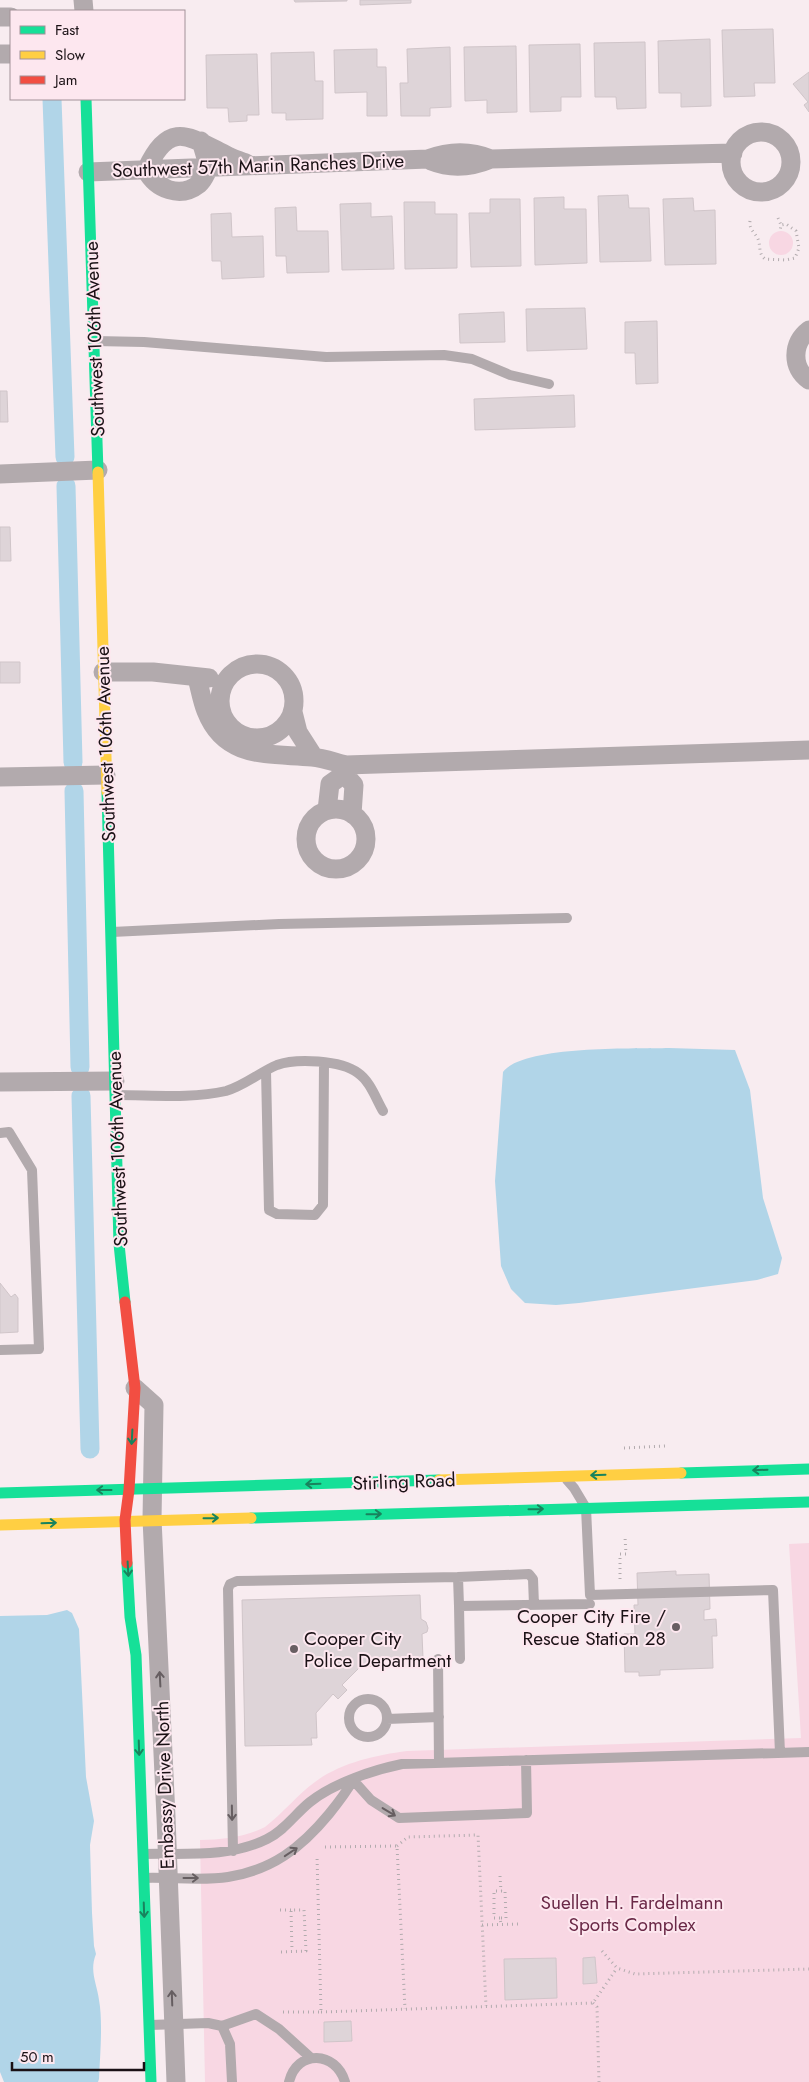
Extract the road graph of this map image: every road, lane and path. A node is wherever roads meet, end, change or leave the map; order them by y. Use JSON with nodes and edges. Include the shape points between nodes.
{"nodes":[{"id":1,"x":86,"y":100,"type":"edge"},
{"id":2,"x":201,"y":142,"type":"junction"},
{"id":3,"x":733,"y":153,"type":"dead end"},
{"id":4,"x":251,"y":165,"type":"junction"},
{"id":5,"x":209,"y":168,"type":"junction"},
{"id":6,"x":146,"y":170,"type":"junction"},
{"id":7,"x":88,"y":172,"type":"junction"},
{"id":8,"x":778,"y":218,"type":"dead end"},
{"id":9,"x":750,"y":221,"type":"dead end"},
{"id":10,"x":780,"y":225,"type":"junction"},
{"id":11,"x":780,"y":232,"type":"dead end"},
{"id":12,"x":809,"y":330,"type":"edge"},
{"id":13,"x":94,"y":341,"type":"junction"},
{"id":14,"x":809,"y":380,"type":"edge"},
{"id":15,"x":549,"y":384,"type":"dead end"},
{"id":16,"x":98,"y":470,"type":"junction"},
{"id":17,"x":0,"y":474,"type":"edge"},
{"id":18,"x":103,"y":672,"type":"junction"},
{"id":19,"x":230,"y":675,"type":"junction"},
{"id":20,"x":197,"y":678,"type":"junction"},
{"id":21,"x":219,"y":696,"type":"junction"},
{"id":22,"x":293,"y":712,"type":"junction"},
{"id":23,"x":279,"y":732,"type":"junction"},
{"id":24,"x":809,"y":750,"type":"edge"},
{"id":25,"x":314,"y":757,"type":"junction"},
{"id":26,"x":345,"y":769,"type":"junction"},
{"id":27,"x":106,"y":775,"type":"junction"},
{"id":28,"x":0,"y":777,"type":"edge"},
{"id":29,"x":327,"y":810,"type":"junction"},
{"id":30,"x":352,"y":814,"type":"junction"},
{"id":31,"x":567,"y":918,"type":"dead end"},
{"id":32,"x":111,"y":932,"type":"junction"},
{"id":33,"x":324,"y":1063,"type":"junction"},
{"id":34,"x":266,"y":1071,"type":"junction"},
{"id":35,"x":0,"y":1082,"type":"edge"},
{"id":36,"x":115,"y":1088,"type":"junction"},
{"id":37,"x":383,"y":1111,"type":"dead end"},
{"id":38,"x":0,"y":1133,"type":"edge"},
{"id":39,"x":0,"y":1350,"type":"edge"},
{"id":40,"x":136,"y":1388,"type":"junction"},
{"id":41,"x":665,"y":1446,"type":"dead end"},
{"id":42,"x":624,"y":1448,"type":"dead end"},
{"id":43,"x":809,"y":1469,"type":"edge"},
{"id":44,"x":563,"y":1476,"type":"junction"},
{"id":45,"x":152,"y":1488,"type":"junction"},
{"id":46,"x":129,"y":1490,"type":"junction"},
{"id":47,"x":0,"y":1493,"type":"edge"},
{"id":48,"x":809,"y":1502,"type":"edge"},
{"id":49,"x":586,"y":1508,"type":"junction"},
{"id":50,"x":152,"y":1519,"type":"junction"},
{"id":51,"x":125,"y":1520,"type":"junction"},
{"id":52,"x":0,"y":1525,"type":"edge"},
{"id":53,"x":625,"y":1536,"type":"dead end"},
{"id":54,"x":458,"y":1577,"type":"junction"},
{"id":55,"x":620,"y":1579,"type":"dead end"},
{"id":56,"x":590,"y":1604,"type":"dead end"},
{"id":57,"x":534,"y":1605,"type":"junction"},
{"id":58,"x":459,"y":1606,"type":"junction"},
{"id":59,"x":438,"y":1659,"type":"dead end"},
{"id":60,"x":460,"y":1659,"type":"dead end"},
{"id":61,"x":439,"y":1717,"type":"junction"},
{"id":62,"x":387,"y":1718,"type":"dead end"},
{"id":63,"x":809,"y":1752,"type":"edge"},
{"id":64,"x":780,"y":1753,"type":"junction"},
{"id":65,"x":526,"y":1760,"type":"junction"},
{"id":66,"x":438,"y":1762,"type":"junction"},
{"id":67,"x":353,"y":1780,"type":"junction"},
{"id":68,"x":397,"y":1846,"type":"junction"},
{"id":69,"x":325,"y":1847,"type":"dead end"},
{"id":70,"x":233,"y":1851,"type":"junction"},
{"id":71,"x":142,"y":1854,"type":"junction"},
{"id":72,"x":167,"y":1854,"type":"junction"},
{"id":73,"x":317,"y":1856,"type":"dead end"},
{"id":74,"x":500,"y":1876,"type":"dead end"},
{"id":75,"x":168,"y":1877,"type":"junction"},
{"id":76,"x":143,"y":1878,"type":"junction"},
{"id":77,"x":501,"y":1891,"type":"junction"},
{"id":78,"x":280,"y":1910,"type":"dead end"},
{"id":79,"x":291,"y":1910,"type":"junction"},
{"id":80,"x":500,"y":1918,"type":"junction"},
{"id":81,"x":482,"y":1924,"type":"junction"},
{"id":82,"x":501,"y":1924,"type":"junction"},
{"id":83,"x":518,"y":1924,"type":"dead end"},
{"id":84,"x":292,"y":1951,"type":"junction"},
{"id":85,"x":602,"y":1951,"type":"dead end"},
{"id":86,"x":281,"y":1952,"type":"dead end"},
{"id":87,"x":617,"y":1968,"type":"junction"},
{"id":88,"x":809,"y":1969,"type":"edge"},
{"id":89,"x":593,"y":2003,"type":"junction"},
{"id":90,"x":486,"y":2006,"type":"junction"},
{"id":91,"x":405,"y":2009,"type":"junction"},
{"id":92,"x":283,"y":2012,"type":"dead end"},
{"id":93,"x":321,"y":2012,"type":"junction"},
{"id":94,"x":173,"y":2024,"type":"junction"},
{"id":95,"x":149,"y":2025,"type":"junction"},
{"id":96,"x":222,"y":2026,"type":"junction"},
{"id":97,"x":311,"y":2058,"type":"junction"},
{"id":98,"x":151,"y":2082,"type":"edge"},
{"id":99,"x":176,"y":2082,"type":"edge"},
{"id":100,"x":232,"y":2082,"type":"edge"},
{"id":101,"x":289,"y":2082,"type":"edge"},
{"id":102,"x":345,"y":2082,"type":"edge"},
{"id":103,"x":599,"y":2082,"type":"edge"}],
"edges":[{"from":1,"to":7,"type":"street","name":"Southwest 106th Avenue"},
{"from":2,"to":4,"type":"street"},
{"from":2,"to":5,"type":"street"},
{"from":2,"to":6,"type":"street","via":[[192,137],[173,138],[158,148]]},
{"from":3,"to":4,"type":"street","name":"Southwest 57th Marin Ranches Drive","via":[[491,159],[464,166],[445,165],[428,159]]},
{"from":4,"to":5,"type":"street","name":"Southwest 57th Marin Ranches Drive"},
{"from":5,"to":6,"type":"street","via":[[201,183],[183,192],[159,186],[150,179]]},
{"from":6,"to":7,"type":"street","name":"Southwest 57th Marin Ranches Drive"},
{"from":7,"to":13,"type":"street","name":"Southwest 106th Avenue"},
{"from":8,"to":10,"type":"path"},
{"from":9,"to":10,"type":"path","via":[[762,256],[769,260],[795,258],[798,248],[796,231],[786,224]]},
{"from":10,"to":11,"type":"path"},
{"from":12,"to":14,"type":"street","via":[[800,340],[796,360],[799,370]]},
{"from":13,"to":15,"type":"lane","via":[[326,357],[444,355],[472,359],[510,375]]},
{"from":13,"to":16,"type":"street","name":"Southwest 106th Avenue"},
{"from":16,"to":17,"type":"street"},
{"from":16,"to":18,"type":"street","name":"Southwest 106th Avenue"},
{"from":18,"to":20,"type":"street","via":[[153,672]]},
{"from":18,"to":27,"type":"street","name":"Southwest 106th Avenue"},
{"from":19,"to":20,"type":"street","via":[[216,679]]},
{"from":19,"to":21,"type":"street"},
{"from":19,"to":22,"type":"street","via":[[252,664],[265,664],[276,669],[292,688]]},
{"from":20,"to":21,"type":"street"},
{"from":20,"to":25,"type":"street","via":[[207,713],[232,745],[258,754]]},
{"from":21,"to":23,"type":"street","via":[[224,720],[237,733],[255,739]]},
{"from":22,"to":23,"type":"street"},
{"from":22,"to":25,"type":"street","via":[[298,732]]},
{"from":23,"to":25,"type":"street","via":[[290,744]]},
{"from":24,"to":26,"type":"street"},
{"from":25,"to":26,"type":"street"},
{"from":26,"to":29,"type":"street","via":[[330,784]]},
{"from":26,"to":30,"type":"street","via":[[354,785]]},
{"from":27,"to":28,"type":"street"},
{"from":27,"to":32,"type":"street","name":"Southwest 106th Avenue"},
{"from":29,"to":30,"type":"street","via":[[338,809]]},
{"from":29,"to":30,"type":"street","via":[[312,822],[306,840],[312,858],[328,869],[348,867],[363,854],[366,834]]},
{"from":31,"to":32,"type":"lane","via":[[279,924]]},
{"from":32,"to":36,"type":"street","name":"Southwest 106th Avenue"},
{"from":33,"to":34,"type":"lane","via":[[288,1062]]},
{"from":33,"to":34,"type":"lane","via":[[323,1205],[315,1215],[277,1214],[269,1210]]},
{"from":33,"to":37,"type":"lane","via":[[359,1073]]},
{"from":34,"to":36,"type":"lane","via":[[229,1090],[206,1095]]},
{"from":35,"to":36,"type":"street"},
{"from":36,"to":40,"type":"street","name":"Southwest 106th Avenue","via":[[119,1244]]},
{"from":38,"to":39,"type":"lane","via":[[10,1132],[32,1170],[39,1349]]},
{"from":40,"to":45,"type":"street","via":[[154,1405]]},
{"from":40,"to":46,"type":"street","name":"Southwest 106th Avenue","one_way":true},
{"from":41,"to":42,"type":"path"},
{"from":43,"to":44,"type":"street","name":"Stirling Road","one_way":true},
{"from":44,"to":45,"type":"street","name":"Stirling Road","one_way":true},
{"from":44,"to":49,"type":"lane"},
{"from":45,"to":46,"type":"street","name":"Stirling Road"},
{"from":45,"to":50,"type":"street","name":"Embassy Drive North"},
{"from":46,"to":47,"type":"street","name":"Stirling Road","one_way":true},
{"from":46,"to":51,"type":"street","name":"Southwest 106th Avenue"},
{"from":48,"to":49,"type":"street","name":"Stirling Road"},
{"from":50,"to":49,"type":"street","name":"Stirling Road","one_way":true},
{"from":49,"to":64,"type":"lane","via":[[590,1595],[773,1590]]},
{"from":50,"to":51,"type":"street","name":"Stirling Road"},
{"from":72,"to":50,"type":"street","name":"Embassy Drive North","one_way":true},
{"from":52,"to":51,"type":"street","name":"Stirling Road","one_way":true},
{"from":51,"to":71,"type":"street","name":"Embassy Drive North","one_way":true,"via":[[130,1617],[136,1655]]},
{"from":53,"to":55,"type":"path","via":[[626,1554],[620,1554]]},
{"from":54,"to":57,"type":"lane","via":[[529,1574],[533,1579]]},
{"from":54,"to":58,"type":"lane"},
{"from":54,"to":70,"type":"lane","one_way":true,"via":[[237,1581],[230,1584]]},
{"from":56,"to":57,"type":"lane"},
{"from":57,"to":58,"type":"lane"},
{"from":58,"to":60,"type":"lane"},
{"from":59,"to":61,"type":"lane"},
{"from":61,"to":62,"type":"lane"},
{"from":61,"to":66,"type":"lane"},
{"from":63,"to":64,"type":"lane"},
{"from":64,"to":65,"type":"lane"},
{"from":65,"to":66,"type":"lane"},
{"from":67,"to":65,"type":"lane","one_way":true,"via":[[370,1800],[399,1818],[527,1813]]},
{"from":66,"to":67,"type":"lane","via":[[396,1766]]},
{"from":67,"to":70,"type":"lane","via":[[310,1802],[288,1825],[267,1839]]},
{"from":75,"to":67,"type":"lane","one_way":true,"via":[[226,1878],[282,1858],[320,1825]]},
{"from":68,"to":69,"type":"path"},
{"from":68,"to":81,"type":"path","via":[[408,1837],[478,1835]]},
{"from":68,"to":91,"type":"path"},
{"from":70,"to":72,"type":"lane"},
{"from":71,"to":72,"type":"lane"},
{"from":71,"to":76,"type":"street","name":"Embassy Drive North"},
{"from":72,"to":75,"type":"street","name":"Embassy Drive North"},
{"from":73,"to":93,"type":"path"},
{"from":74,"to":77,"type":"path"},
{"from":75,"to":76,"type":"lane"},
{"from":94,"to":75,"type":"street","name":"Embassy Drive North","one_way":true},
{"from":76,"to":95,"type":"street","name":"Embassy Drive North","one_way":true},
{"from":77,"to":80,"type":"path","via":[[506,1891],[506,1918]]},
{"from":77,"to":80,"type":"path","via":[[494,1891],[494,1918]]},
{"from":78,"to":79,"type":"path"},
{"from":79,"to":84,"type":"path"},
{"from":79,"to":84,"type":"path","via":[[304,1910],[306,1951]]},
{"from":80,"to":82,"type":"path"},
{"from":81,"to":82,"type":"path"},
{"from":81,"to":90,"type":"path"},
{"from":82,"to":83,"type":"path"},
{"from":84,"to":86,"type":"path"},
{"from":85,"to":87,"type":"path"},
{"from":87,"to":88,"type":"path","via":[[641,1974]]},
{"from":87,"to":89,"type":"path"},
{"from":89,"to":90,"type":"path"},
{"from":89,"to":103,"type":"path","via":[[596,2007]]},
{"from":90,"to":91,"type":"path"},
{"from":91,"to":93,"type":"path"},
{"from":92,"to":93,"type":"path"},
{"from":94,"to":95,"type":"lane"},
{"from":94,"to":96,"type":"lane"},
{"from":94,"to":99,"type":"street","name":"Embassy Drive North"},
{"from":95,"to":98,"type":"street","name":"Embassy Drive North"},
{"from":96,"to":97,"type":"lane","via":[[256,2014],[279,2029]]},
{"from":96,"to":100,"type":"lane","via":[[230,2044]]},
{"from":97,"to":101,"type":"lane","via":[[296,2068]]},
{"from":97,"to":102,"type":"lane","via":[[330,2060]]}]}
